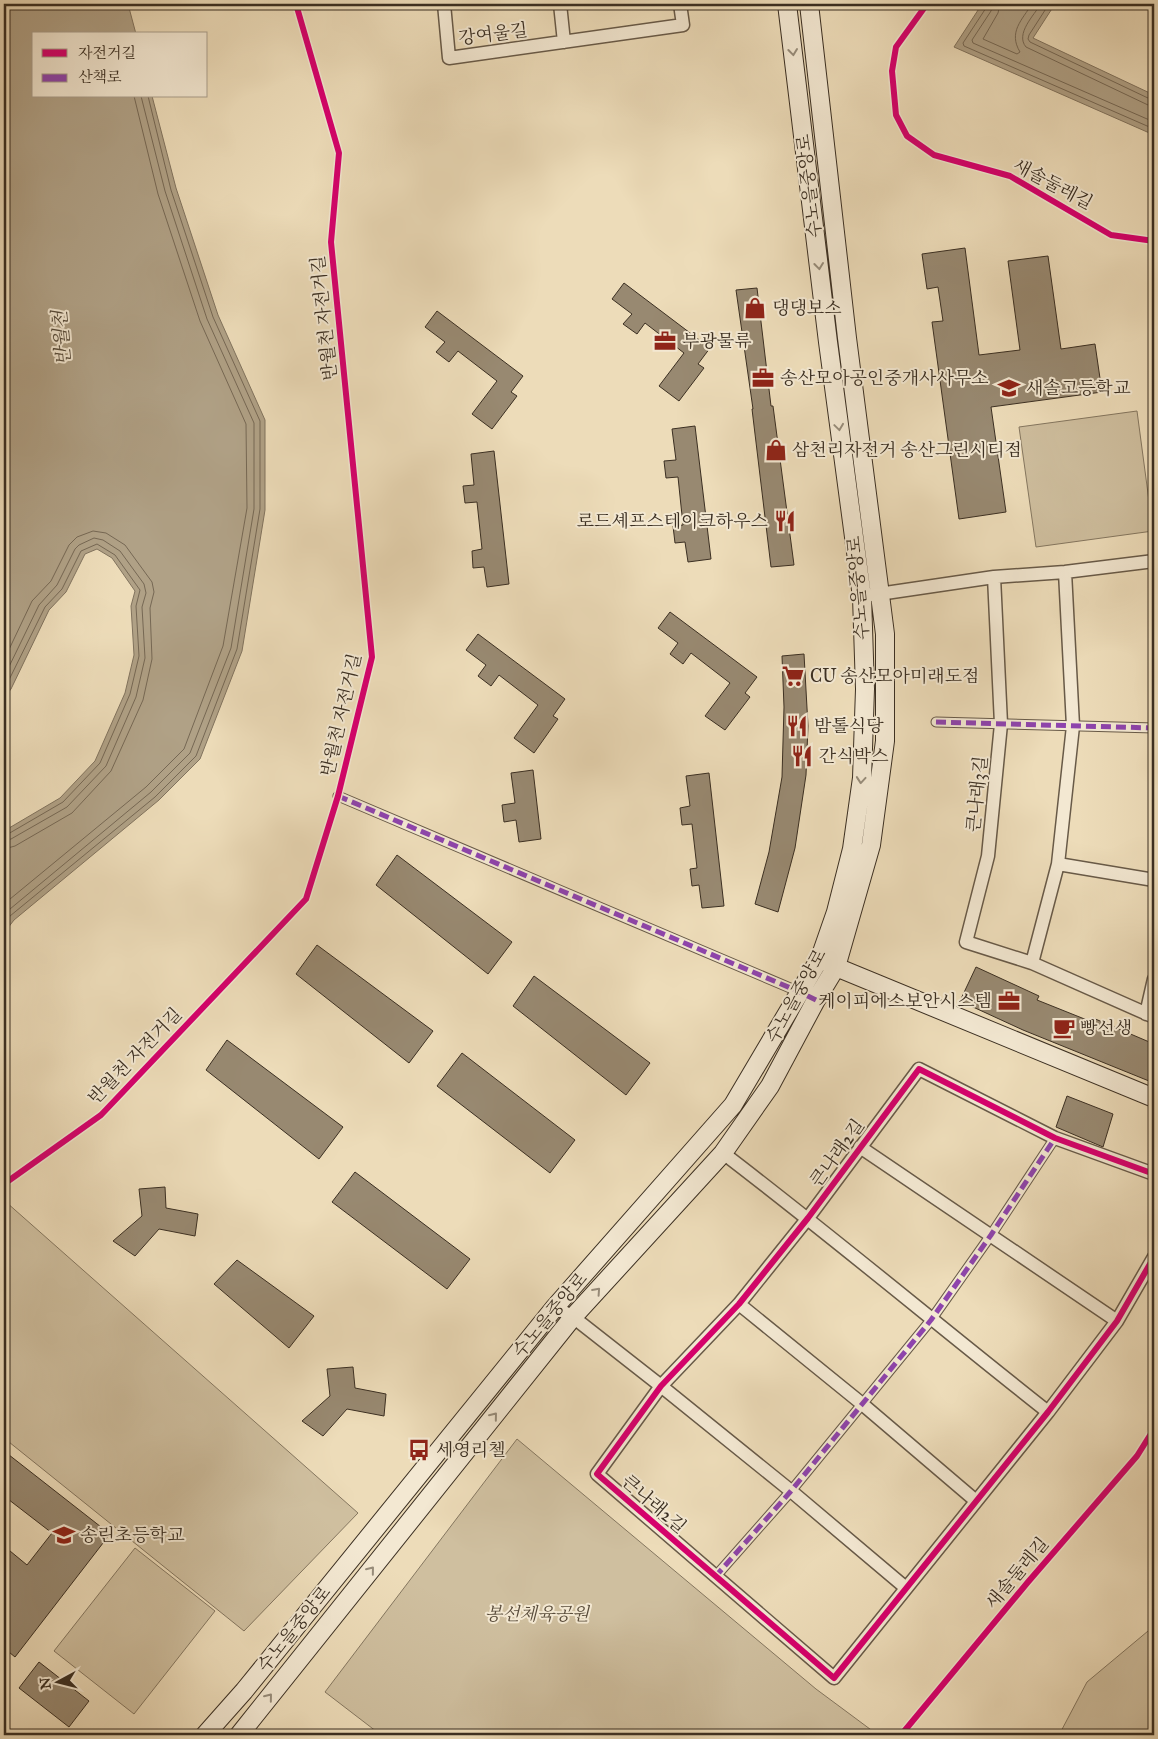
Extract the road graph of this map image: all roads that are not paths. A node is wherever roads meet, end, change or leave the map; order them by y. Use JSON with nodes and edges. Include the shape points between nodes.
{"nodes":[{"id":1,"x":444,"y":4,"type":"edge"},
{"id":2,"x":560,"y":4,"type":"edge"},
{"id":3,"x":680,"y":4,"type":"edge"},
{"id":4,"x":787,"y":4,"type":"edge"},
{"id":5,"x":808,"y":4,"type":"edge"},
{"id":6,"x":564,"y":42,"type":"junction"},
{"id":7,"x":1154,"y":562,"type":"edge"},
{"id":8,"x":1066,"y":572,"type":"junction"},
{"id":9,"x":994,"y":577,"type":"junction"},
{"id":10,"x":880,"y":594,"type":"junction"},
{"id":11,"x":862,"y":597,"type":"junction"},
{"id":12,"x":936,"y":722,"type":"dead end"},
{"id":13,"x":1001,"y":724,"type":"junction"},
{"id":14,"x":1073,"y":726,"type":"junction"},
{"id":15,"x":1154,"y":728,"type":"edge"},
{"id":16,"x":338,"y":796,"type":"dead end"},
{"id":17,"x":1058,"y":864,"type":"junction"},
{"id":18,"x":1154,"y":880,"type":"edge"},
{"id":19,"x":820,"y":958,"type":"junction"},
{"id":20,"x":1032,"y":963,"type":"junction"},
{"id":21,"x":836,"y":967,"type":"junction"},
{"id":22,"x":1154,"y":979,"type":"edge"},
{"id":23,"x":800,"y":992,"type":"junction"},
{"id":24,"x":816,"y":1000,"type":"junction"},
{"id":25,"x":1150,"y":1015,"type":"edge"},
{"id":26,"x":1154,"y":1098,"type":"edge"},
{"id":27,"x":1055,"y":1138,"type":"junction"},
{"id":28,"x":860,"y":1147,"type":"junction"},
{"id":29,"x":723,"y":1153,"type":"junction"},
{"id":30,"x":1154,"y":1174,"type":"edge"},
{"id":31,"x":808,"y":1218,"type":"junction"},
{"id":32,"x":991,"y":1235,"type":"junction"},
{"id":33,"x":1154,"y":1257,"type":"edge"},
{"id":34,"x":739,"y":1304,"type":"junction"},
{"id":35,"x":555,"y":1307,"type":"junction"},
{"id":36,"x":573,"y":1317,"type":"junction"},
{"id":37,"x":931,"y":1320,"type":"junction"},
{"id":38,"x":1117,"y":1321,"type":"junction"},
{"id":39,"x":661,"y":1386,"type":"junction"},
{"id":40,"x":861,"y":1403,"type":"junction"},
{"id":41,"x":1048,"y":1412,"type":"junction"},
{"id":42,"x":791,"y":1491,"type":"junction"},
{"id":43,"x":976,"y":1501,"type":"junction"},
{"id":44,"x":715,"y":1577,"type":"junction"},
{"id":45,"x":906,"y":1588,"type":"junction"},
{"id":46,"x":204,"y":1735,"type":"edge"},
{"id":47,"x":238,"y":1735,"type":"edge"}],
"edges":[{"from":1,"to":6,"type":"street","name":"강여울길","via":[[449,58]]},
{"from":2,"to":6,"type":"street"},
{"from":3,"to":6,"type":"street","name":"강여울길","via":[[683,26]]},
{"from":4,"to":11,"type":"main road","name":"수노을중앙로","one_way":true},
{"from":5,"to":10,"type":"main road","name":"수노을중앙로"},
{"from":7,"to":8,"type":"street"},
{"from":8,"to":9,"type":"street"},
{"from":8,"to":14,"type":"street"},
{"from":9,"to":10,"type":"street"},
{"from":9,"to":13,"type":"street","name":"큰나래3길"},
{"from":10,"to":11,"type":"street"},
{"from":10,"to":21,"type":"main road","name":"수노을중앙로","via":[[885,634],[885,741],[871,845]]},
{"from":11,"to":19,"type":"main road","name":"수노을중앙로","one_way":true,"via":[[865,688],[862,778],[852,849]]},
{"from":12,"to":13,"type":"street"},
{"from":13,"to":14,"type":"street"},
{"from":13,"to":20,"type":"street","name":"큰나래3길","via":[[988,856],[966,942]]},
{"from":14,"to":15,"type":"street"},
{"from":14,"to":17,"type":"street"},
{"from":16,"to":23,"type":"street"},
{"from":17,"to":18,"type":"street"},
{"from":17,"to":20,"type":"street"},
{"from":19,"to":21,"type":"main road"},
{"from":19,"to":23,"type":"main road","name":"수노을중앙로"},
{"from":20,"to":25,"type":"street","name":"큰나래3길"},
{"from":21,"to":24,"type":"main road","name":"수노을중앙로"},
{"from":21,"to":26,"type":"main road"},
{"from":22,"to":25,"type":"street","name":"큰나래3길"},
{"from":23,"to":24,"type":"street"},
{"from":23,"to":35,"type":"main road","name":"수노을중앙로","via":[[733,1105]]},
{"from":24,"to":29,"type":"main road","name":"수노을중앙로","via":[[770,1086]]},
{"from":27,"to":28,"type":"street","name":"큰나래2길","via":[[919,1069]]},
{"from":27,"to":30,"type":"street","name":"큰나래2길"},
{"from":27,"to":32,"type":"street"},
{"from":28,"to":31,"type":"street","name":"큰나래2길"},
{"from":28,"to":32,"type":"street","name":"큰나래2길"},
{"from":29,"to":31,"type":"street"},
{"from":36,"to":29,"type":"main road","name":"수노을중앙로","one_way":true},
{"from":31,"to":34,"type":"street","name":"큰나래2길"},
{"from":31,"to":37,"type":"street"},
{"from":32,"to":37,"type":"street"},
{"from":32,"to":38,"type":"street","name":"큰나래2길"},
{"from":33,"to":38,"type":"street","name":"큰나래2길"},
{"from":34,"to":39,"type":"street","name":"큰나래2길"},
{"from":34,"to":40,"type":"street"},
{"from":35,"to":36,"type":"street"},
{"from":35,"to":46,"type":"main road","name":"수노을중앙로","via":[[250,1683]]},
{"from":36,"to":39,"type":"street"},
{"from":47,"to":36,"type":"main road","name":"수노을중앙로","one_way":true},
{"from":37,"to":40,"type":"street"},
{"from":37,"to":41,"type":"street"},
{"from":38,"to":41,"type":"street","name":"큰나래2길"},
{"from":39,"to":42,"type":"street"},
{"from":39,"to":44,"type":"street","name":"큰나래2길","via":[[596,1474]]},
{"from":40,"to":42,"type":"street"},
{"from":40,"to":43,"type":"street"},
{"from":41,"to":43,"type":"street","name":"큰나래2길"},
{"from":42,"to":44,"type":"street"},
{"from":42,"to":45,"type":"street"},
{"from":43,"to":45,"type":"street","name":"큰나래2길"},
{"from":44,"to":45,"type":"street","name":"큰나래2길","via":[[834,1678]]}]}
